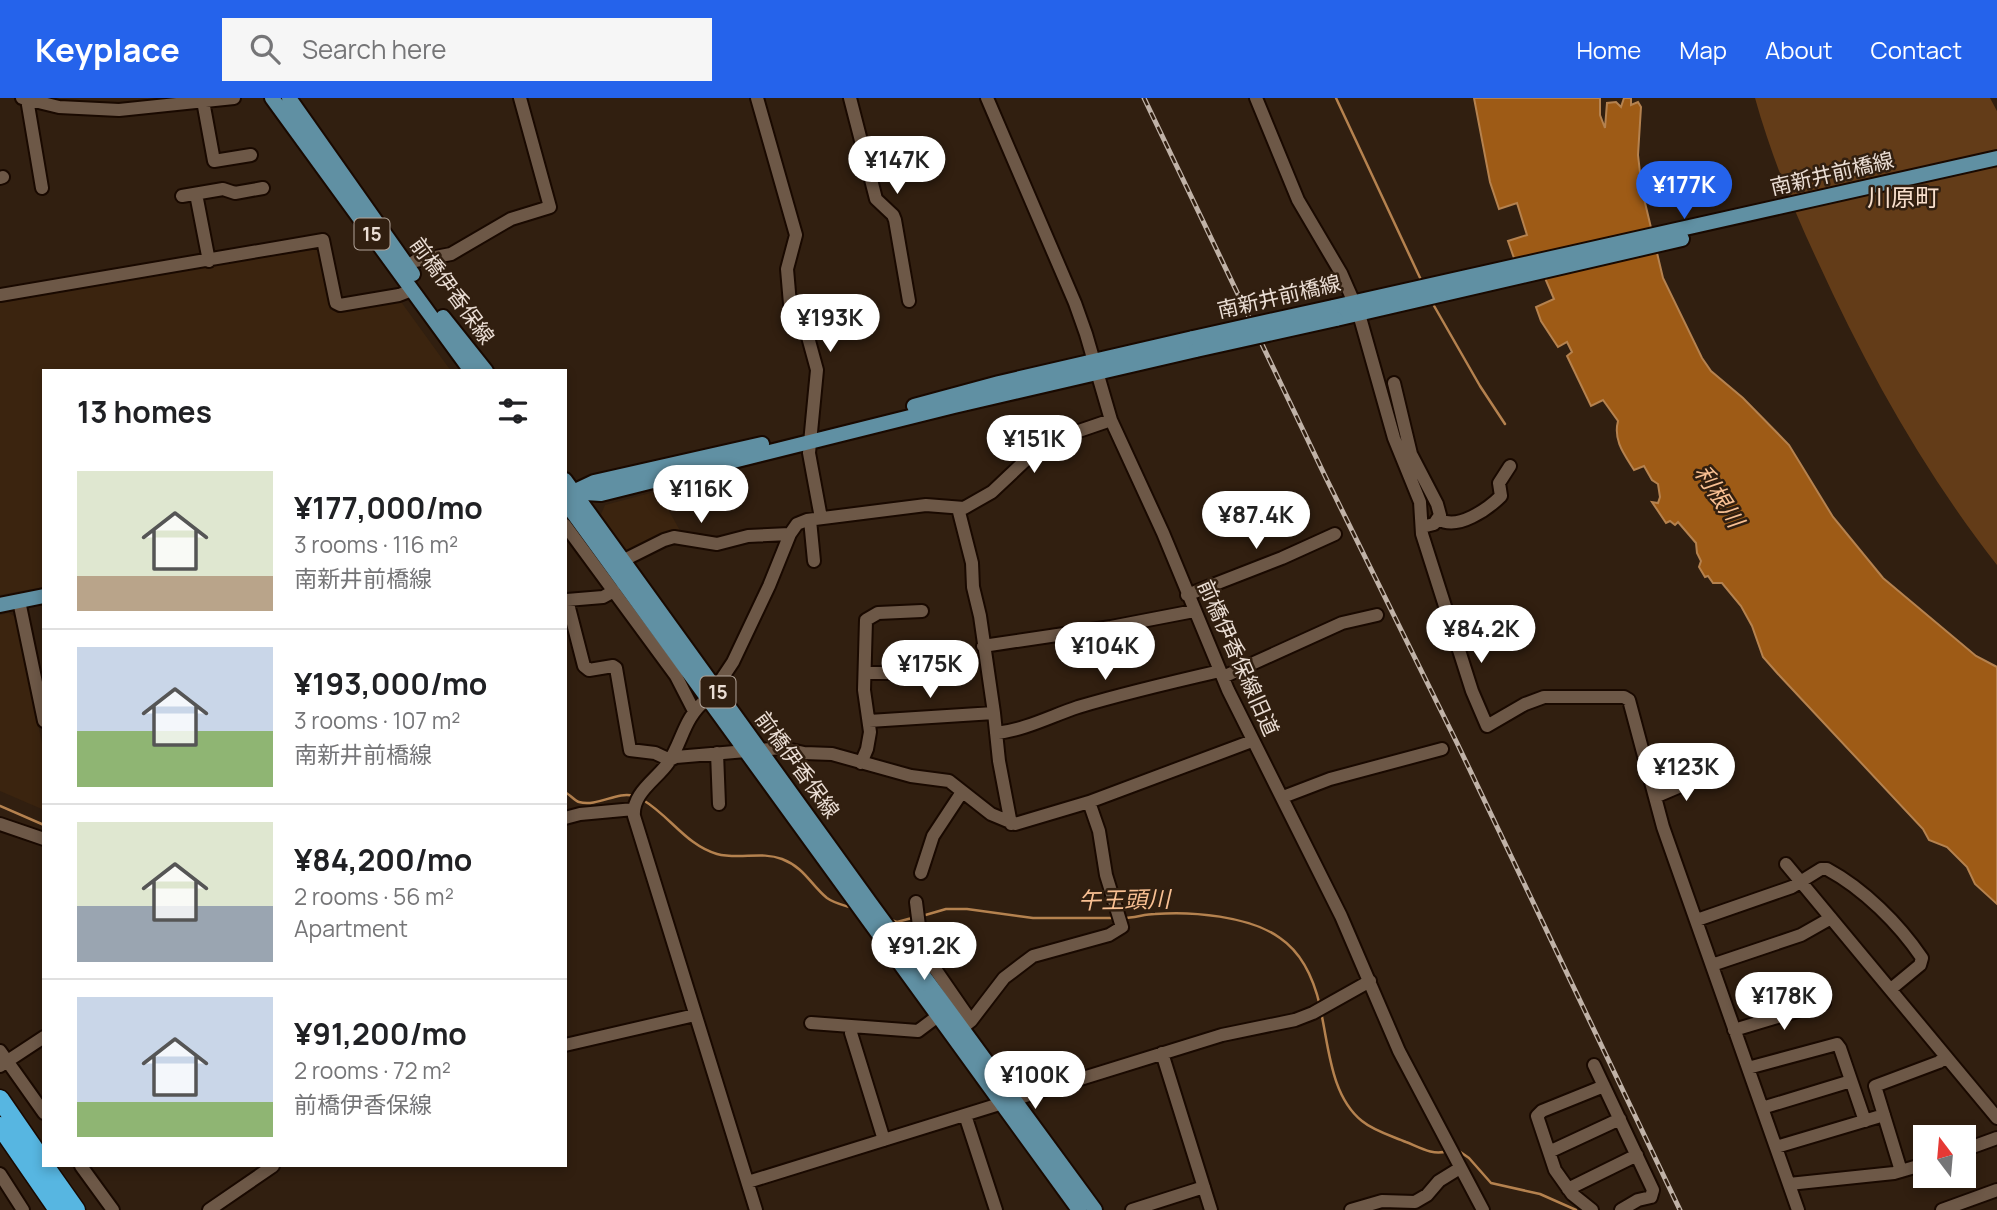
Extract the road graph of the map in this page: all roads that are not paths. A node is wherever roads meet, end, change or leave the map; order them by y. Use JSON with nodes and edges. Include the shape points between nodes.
{"nodes":[{"id":1,"x":234,"y":98,"type":"edge"},
{"id":2,"x":272,"y":98,"type":"edge"},
{"id":3,"x":289,"y":98,"type":"edge"},
{"id":4,"x":520,"y":98,"type":"edge"},
{"id":5,"x":757,"y":98,"type":"edge"},
{"id":6,"x":850,"y":98,"type":"edge"},
{"id":7,"x":988,"y":98,"type":"edge"},
{"id":8,"x":1256,"y":98,"type":"edge"},
{"id":9,"x":24,"y":99,"type":"edge"},
{"id":10,"x":203,"y":101,"type":"junction"},
{"id":11,"x":138,"y":103,"type":"edge"},
{"id":12,"x":251,"y":155,"type":"dead end"},
{"id":13,"x":1997,"y":159,"type":"edge"},
{"id":14,"x":1997,"y":168,"type":"edge"},
{"id":15,"x":42,"y":188,"type":"dead end"},
{"id":16,"x":264,"y":188,"type":"dead end"},
{"id":17,"x":209,"y":261,"type":"junction"},
{"id":18,"x":407,"y":266,"type":"junction"},
{"id":19,"x":412,"y":290,"type":"junction"},
{"id":20,"x":0,"y":295,"type":"edge"},
{"id":21,"x":909,"y":301,"type":"dead end"},
{"id":22,"x":1376,"y":303,"type":"junction"},
{"id":23,"x":1357,"y":308,"type":"junction"},
{"id":24,"x":1095,"y":367,"type":"junction"},
{"id":25,"x":470,"y":369,"type":"edge"},
{"id":26,"x":484,"y":369,"type":"edge"},
{"id":27,"x":1394,"y":383,"type":"dead end"},
{"id":28,"x":1111,"y":421,"type":"junction"},
{"id":29,"x":812,"y":436,"type":"junction"},
{"id":30,"x":1510,"y":466,"type":"dead end"},
{"id":31,"x":567,"y":492,"type":"edge"},
{"id":32,"x":958,"y":509,"type":"junction"},
{"id":33,"x":815,"y":519,"type":"junction"},
{"id":34,"x":1439,"y":519,"type":"junction"},
{"id":35,"x":1422,"y":527,"type":"junction"},
{"id":36,"x":567,"y":528,"type":"edge"},
{"id":37,"x":790,"y":534,"type":"junction"},
{"id":38,"x":1335,"y":534,"type":"dead end"},
{"id":39,"x":622,"y":561,"type":"junction"},
{"id":40,"x":814,"y":561,"type":"dead end"},
{"id":41,"x":614,"y":591,"type":"junction"},
{"id":42,"x":1187,"y":595,"type":"junction"},
{"id":43,"x":42,"y":596,"type":"edge"},
{"id":44,"x":567,"y":600,"type":"edge"},
{"id":45,"x":19,"y":601,"type":"junction"},
{"id":46,"x":567,"y":603,"type":"edge"},
{"id":47,"x":0,"y":605,"type":"edge"},
{"id":48,"x":922,"y":611,"type":"dead end"},
{"id":49,"x":1194,"y":611,"type":"junction"},
{"id":50,"x":1377,"y":615,"type":"dead end"},
{"id":51,"x":983,"y":646,"type":"junction"},
{"id":52,"x":865,"y":673,"type":"junction"},
{"id":53,"x":917,"y":673,"type":"dead end"},
{"id":54,"x":1221,"y":674,"type":"junction"},
{"id":55,"x":41,"y":692,"type":"edge"},
{"id":56,"x":711,"y":694,"type":"junction"},
{"id":57,"x":694,"y":710,"type":"junction"},
{"id":58,"x":994,"y":713,"type":"junction"},
{"id":59,"x":869,"y":721,"type":"junction"},
{"id":60,"x":996,"y":733,"type":"junction"},
{"id":61,"x":1252,"y":741,"type":"junction"},
{"id":62,"x":1442,"y":749,"type":"dead end"},
{"id":63,"x":761,"y":750,"type":"junction"},
{"id":64,"x":744,"y":751,"type":"junction"},
{"id":65,"x":717,"y":753,"type":"junction"},
{"id":66,"x":670,"y":760,"type":"junction"},
{"id":67,"x":861,"y":763,"type":"junction"},
{"id":68,"x":1704,"y":776,"type":"dead end"},
{"id":69,"x":962,"y":792,"type":"junction"},
{"id":70,"x":1283,"y":797,"type":"junction"},
{"id":71,"x":1655,"y":797,"type":"junction"},
{"id":72,"x":1089,"y":802,"type":"junction"},
{"id":73,"x":719,"y":804,"type":"dead end"},
{"id":74,"x":634,"y":806,"type":"junction"},
{"id":75,"x":567,"y":817,"type":"edge"},
{"id":76,"x":0,"y":824,"type":"edge"},
{"id":77,"x":1011,"y":824,"type":"junction"},
{"id":78,"x":42,"y":838,"type":"edge"},
{"id":79,"x":1786,"y":863,"type":"dead end"},
{"id":80,"x":921,"y":873,"type":"dead end"},
{"id":81,"x":1802,"y":883,"type":"junction"},
{"id":82,"x":916,"y":908,"type":"dead end"},
{"id":83,"x":1831,"y":918,"type":"junction"},
{"id":84,"x":1697,"y":920,"type":"junction"},
{"id":85,"x":883,"y":929,"type":"junction"},
{"id":86,"x":1712,"y":965,"type":"junction"},
{"id":87,"x":1370,"y":981,"type":"junction"},
{"id":88,"x":1891,"y":989,"type":"junction"},
{"id":89,"x":1824,"y":1003,"type":"dead end"},
{"id":90,"x":695,"y":1015,"type":"junction"},
{"id":91,"x":939,"y":1016,"type":"junction"},
{"id":92,"x":811,"y":1023,"type":"dead end"},
{"id":93,"x":967,"y":1024,"type":"junction"},
{"id":94,"x":851,"y":1026,"type":"junction"},
{"id":95,"x":1734,"y":1030,"type":"junction"},
{"id":96,"x":42,"y":1038,"type":"edge"},
{"id":97,"x":567,"y":1045,"type":"edge"},
{"id":98,"x":1162,"y":1053,"type":"junction"},
{"id":99,"x":1946,"y":1056,"type":"junction"},
{"id":100,"x":2,"y":1060,"type":"edge"},
{"id":101,"x":1594,"y":1065,"type":"dead end"},
{"id":102,"x":1748,"y":1068,"type":"junction"},
{"id":103,"x":1851,"y":1081,"type":"junction"},
{"id":104,"x":1604,"y":1086,"type":"junction"},
{"id":105,"x":0,"y":1099,"type":"edge"},
{"id":106,"x":1008,"y":1102,"type":"junction"},
{"id":107,"x":1762,"y":1108,"type":"junction"},
{"id":108,"x":42,"y":1110,"type":"edge"},
{"id":109,"x":965,"y":1115,"type":"junction"},
{"id":110,"x":1884,"y":1115,"type":"junction"},
{"id":111,"x":1997,"y":1118,"type":"edge"},
{"id":112,"x":1620,"y":1119,"type":"junction"},
{"id":113,"x":1865,"y":1121,"type":"junction"},
{"id":114,"x":0,"y":1126,"type":"edge"},
{"id":115,"x":1997,"y":1138,"type":"edge"},
{"id":116,"x":884,"y":1140,"type":"junction"},
{"id":117,"x":1976,"y":1146,"type":"edge"},
{"id":118,"x":1776,"y":1147,"type":"junction"},
{"id":119,"x":1549,"y":1153,"type":"junction"},
{"id":120,"x":1637,"y":1155,"type":"junction"},
{"id":121,"x":42,"y":1160,"type":"edge"},
{"id":122,"x":47,"y":1167,"type":"edge"},
{"id":123,"x":82,"y":1167,"type":"edge"},
{"id":124,"x":272,"y":1167,"type":"edge"},
{"id":125,"x":1460,"y":1168,"type":"junction"},
{"id":126,"x":1913,"y":1168,"type":"edge"},
{"id":127,"x":1901,"y":1171,"type":"junction"},
{"id":128,"x":0,"y":1174,"type":"edge"},
{"id":129,"x":748,"y":1182,"type":"junction"},
{"id":130,"x":1789,"y":1184,"type":"junction"},
{"id":131,"x":1204,"y":1187,"type":"junction"},
{"id":132,"x":1569,"y":1189,"type":"junction"},
{"id":133,"x":1997,"y":1190,"type":"edge"},
{"id":134,"x":23,"y":1210,"type":"edge"},
{"id":135,"x":58,"y":1210,"type":"edge"},
{"id":136,"x":76,"y":1210,"type":"edge"},
{"id":137,"x":113,"y":1210,"type":"edge"},
{"id":138,"x":209,"y":1210,"type":"edge"},
{"id":139,"x":756,"y":1210,"type":"edge"},
{"id":140,"x":996,"y":1210,"type":"edge"},
{"id":141,"x":1079,"y":1210,"type":"edge"},
{"id":142,"x":1095,"y":1210,"type":"edge"},
{"id":143,"x":1132,"y":1210,"type":"edge"},
{"id":144,"x":1212,"y":1210,"type":"edge"},
{"id":145,"x":1351,"y":1210,"type":"edge"},
{"id":146,"x":1483,"y":1210,"type":"edge"},
{"id":147,"x":1592,"y":1210,"type":"edge"},
{"id":148,"x":1621,"y":1210,"type":"edge"},
{"id":149,"x":1798,"y":1210,"type":"edge"},
{"id":150,"x":1942,"y":1210,"type":"edge"}],
"edges":[{"from":1,"to":10,"type":"street"},
{"from":2,"to":19,"type":"main road","name":"前橋伊香保線","number":"15"},
{"from":3,"to":18,"type":"main road","name":"前橋伊香保線","number":"15"},
{"from":4,"to":18,"type":"street","via":[[550,207],[511,219],[451,254]]},
{"from":5,"to":29,"type":"street","via":[[796,235],[787,269],[788,285],[793,313],[805,326],[817,370]]},
{"from":6,"to":21,"type":"street","via":[[876,199],[895,220]]},
{"from":7,"to":24,"type":"street","name":"前橋伊香保線旧道","via":[[1071,293]]},
{"from":8,"to":23,"type":"street","via":[[1298,200]]},
{"from":9,"to":11,"type":"street","via":[[59,107],[119,110]]},
{"from":9,"to":15,"type":"street"},
{"from":10,"to":11,"type":"street"},
{"from":10,"to":12,"type":"street","via":[[214,161]]},
{"from":13,"to":22,"type":"main road","name":"南新井前橋線"},
{"from":14,"to":22,"type":"main road","name":"南新井前橋線"},
{"from":16,"to":17,"type":"street","via":[[189,195]]},
{"from":17,"to":19,"type":"street","via":[[323,240],[336,303]]},
{"from":17,"to":20,"type":"street"},
{"from":18,"to":26,"type":"main road","name":"前橋伊香保線","number":"15"},
{"from":19,"to":25,"type":"main road","name":"前橋伊香保線","number":"15"},
{"from":22,"to":23,"type":"main road","name":"南新井前橋線"},
{"from":23,"to":24,"type":"main road","name":"南新井前橋線","bridge":true},
{"from":23,"to":35,"type":"street","via":[[1394,438],[1420,502]]},
{"from":24,"to":28,"type":"street","name":"前橋伊香保線旧道"},
{"from":24,"to":29,"type":"main road","name":"南新井前橋線"},
{"from":27,"to":34,"type":"street","via":[[1411,454],[1437,503]]},
{"from":28,"to":32,"type":"street","via":[[1073,433],[1028,458],[984,498]]},
{"from":28,"to":42,"type":"street","name":"前橋伊香保線旧道"},
{"from":29,"to":31,"type":"main road","name":"南新井前橋線","via":[[601,494]]},
{"from":29,"to":33,"type":"street"},
{"from":30,"to":34,"type":"street","via":[[1499,483],[1501,496],[1490,506],[1454,523]]},
{"from":31,"to":39,"type":"main road","name":"前橋伊香保線","number":"15"},
{"from":31,"to":56,"type":"main road","name":"前橋伊香保線","number":"15"},
{"from":32,"to":33,"type":"street","via":[[926,505]]},
{"from":32,"to":51,"type":"street","via":[[972,563]]},
{"from":33,"to":37,"type":"street","via":[[797,524]]},
{"from":33,"to":40,"type":"street"},
{"from":34,"to":35,"type":"street"},
{"from":35,"to":71,"type":"street","via":[[1466,672],[1488,726],[1544,697],[1626,697]]},
{"from":36,"to":41,"type":"street"},
{"from":37,"to":39,"type":"street","via":[[748,536],[717,544],[674,537]]},
{"from":37,"to":56,"type":"street","via":[[733,662]]},
{"from":38,"to":42,"type":"street"},
{"from":39,"to":56,"type":"main road","name":"前橋伊香保線","number":"15"},
{"from":41,"to":44,"type":"street","via":[[603,597]]},
{"from":41,"to":57,"type":"street","via":[[676,676]]},
{"from":42,"to":49,"type":"street","name":"前橋伊香保線旧道"},
{"from":43,"to":45,"type":"main road"},
{"from":45,"to":47,"type":"main road"},
{"from":45,"to":55,"type":"street"},
{"from":46,"to":66,"type":"street","via":[[586,669],[616,668],[630,750],[655,752]]},
{"from":48,"to":52,"type":"street","via":[[878,613],[868,618]]},
{"from":49,"to":51,"type":"street"},
{"from":49,"to":54,"type":"street","name":"前橋伊香保線旧道"},
{"from":50,"to":54,"type":"street","via":[[1342,623]]},
{"from":51,"to":58,"type":"street"},
{"from":52,"to":53,"type":"street"},
{"from":52,"to":59,"type":"street"},
{"from":54,"to":60,"type":"street","via":[[1146,687]]},
{"from":54,"to":61,"type":"street","name":"前橋伊香保線旧道"},
{"from":56,"to":57,"type":"street"},
{"from":56,"to":63,"type":"main road","name":"前橋伊香保線","number":"15"},
{"from":56,"to":64,"type":"main road","name":"前橋伊香保線","number":"15"},
{"from":57,"to":66,"type":"street"},
{"from":58,"to":59,"type":"street"},
{"from":58,"to":60,"type":"street"},
{"from":59,"to":67,"type":"street","via":[[869,742]]},
{"from":60,"to":77,"type":"street"},
{"from":61,"to":70,"type":"street","name":"前橋伊香保線旧道"},
{"from":61,"to":72,"type":"street"},
{"from":62,"to":70,"type":"street","via":[[1330,779]]},
{"from":63,"to":64,"type":"street"},
{"from":63,"to":67,"type":"street","via":[[827,753]]},
{"from":63,"to":85,"type":"main road","name":"前橋伊香保線","number":"15","via":[[871,904]]},
{"from":64,"to":65,"type":"street"},
{"from":64,"to":85,"type":"main road","name":"前橋伊香保線","number":"15","via":[[852,895]]},
{"from":65,"to":66,"type":"street"},
{"from":65,"to":73,"type":"street"},
{"from":66,"to":74,"type":"street"},
{"from":67,"to":69,"type":"street","via":[[948,781]]},
{"from":68,"to":71,"type":"street"},
{"from":69,"to":77,"type":"street"},
{"from":69,"to":80,"type":"street","via":[[933,836]]},
{"from":70,"to":87,"type":"street","name":"前橋伊香保線旧道"},
{"from":71,"to":84,"type":"street"},
{"from":72,"to":77,"type":"street"},
{"from":72,"to":93,"type":"street","via":[[1121,928],[1033,956],[1004,978]]},
{"from":74,"to":75,"type":"street"},
{"from":74,"to":90,"type":"street","via":[[640,842]]},
{"from":76,"to":78,"type":"street"},
{"from":79,"to":81,"type":"street"},
{"from":81,"to":83,"type":"street"},
{"from":81,"to":84,"type":"street"},
{"from":81,"to":88,"type":"street","via":[[1828,869],[1900,930],[1923,961]]},
{"from":82,"to":93,"type":"street","via":[[922,950]]},
{"from":83,"to":86,"type":"street","via":[[1801,935]]},
{"from":83,"to":88,"type":"street"},
{"from":84,"to":86,"type":"street"},
{"from":85,"to":91,"type":"main road","number":"15"},
{"from":85,"to":93,"type":"main road","number":"15"},
{"from":86,"to":95,"type":"street"},
{"from":87,"to":98,"type":"street","via":[[1286,1023],[1233,1032]]},
{"from":87,"to":125,"type":"street","name":"前橋伊香保線旧道","via":[[1399,1051]]},
{"from":88,"to":99,"type":"street"},
{"from":89,"to":95,"type":"street"},
{"from":90,"to":97,"type":"street"},
{"from":90,"to":129,"type":"street"},
{"from":91,"to":94,"type":"street","via":[[918,1031]]},
{"from":91,"to":106,"type":"main road","number":"15"},
{"from":92,"to":94,"type":"street"},
{"from":93,"to":106,"type":"main road","number":"15"},
{"from":94,"to":116,"type":"street"},
{"from":95,"to":102,"type":"street"},
{"from":96,"to":100,"type":"street"},
{"from":98,"to":106,"type":"street"},
{"from":98,"to":131,"type":"street"},
{"from":99,"to":110,"type":"street","via":[[1876,1085]]},
{"from":99,"to":111,"type":"street"},
{"from":100,"to":108,"type":"street"},
{"from":101,"to":104,"type":"street"},
{"from":102,"to":103,"type":"street","via":[[1837,1044]]},
{"from":102,"to":107,"type":"street"},
{"from":103,"to":107,"type":"street"},
{"from":103,"to":113,"type":"street"},
{"from":104,"to":112,"type":"street"},
{"from":104,"to":119,"type":"street","via":[[1538,1114]]},
{"from":105,"to":121,"type":"highway"},
{"from":106,"to":109,"type":"street"},
{"from":106,"to":141,"type":"main road","number":"15"},
{"from":106,"to":142,"type":"main road","number":"15"},
{"from":107,"to":118,"type":"street"},
{"from":109,"to":116,"type":"street"},
{"from":109,"to":140,"type":"street"},
{"from":110,"to":113,"type":"street"},
{"from":110,"to":127,"type":"street"},
{"from":112,"to":119,"type":"street"},
{"from":112,"to":120,"type":"street"},
{"from":113,"to":118,"type":"street"},
{"from":114,"to":135,"type":"highway"},
{"from":115,"to":117,"type":"street"},
{"from":116,"to":129,"type":"street"},
{"from":118,"to":130,"type":"street"},
{"from":119,"to":132,"type":"street"},
{"from":120,"to":132,"type":"street"},
{"from":120,"to":148,"type":"street","via":[[1653,1194]]},
{"from":122,"to":136,"type":"highway"},
{"from":123,"to":137,"type":"street"},
{"from":124,"to":138,"type":"street"},
{"from":125,"to":145,"type":"street","via":[[1420,1201],[1382,1201]]},
{"from":125,"to":146,"type":"street","name":"前橋伊香保線旧道"},
{"from":126,"to":127,"type":"street"},
{"from":127,"to":130,"type":"street"},
{"from":128,"to":134,"type":"street"},
{"from":129,"to":139,"type":"street"},
{"from":130,"to":149,"type":"street"},
{"from":131,"to":143,"type":"street"},
{"from":131,"to":144,"type":"street"},
{"from":132,"to":147,"type":"street"},
{"from":133,"to":150,"type":"street"}]}
